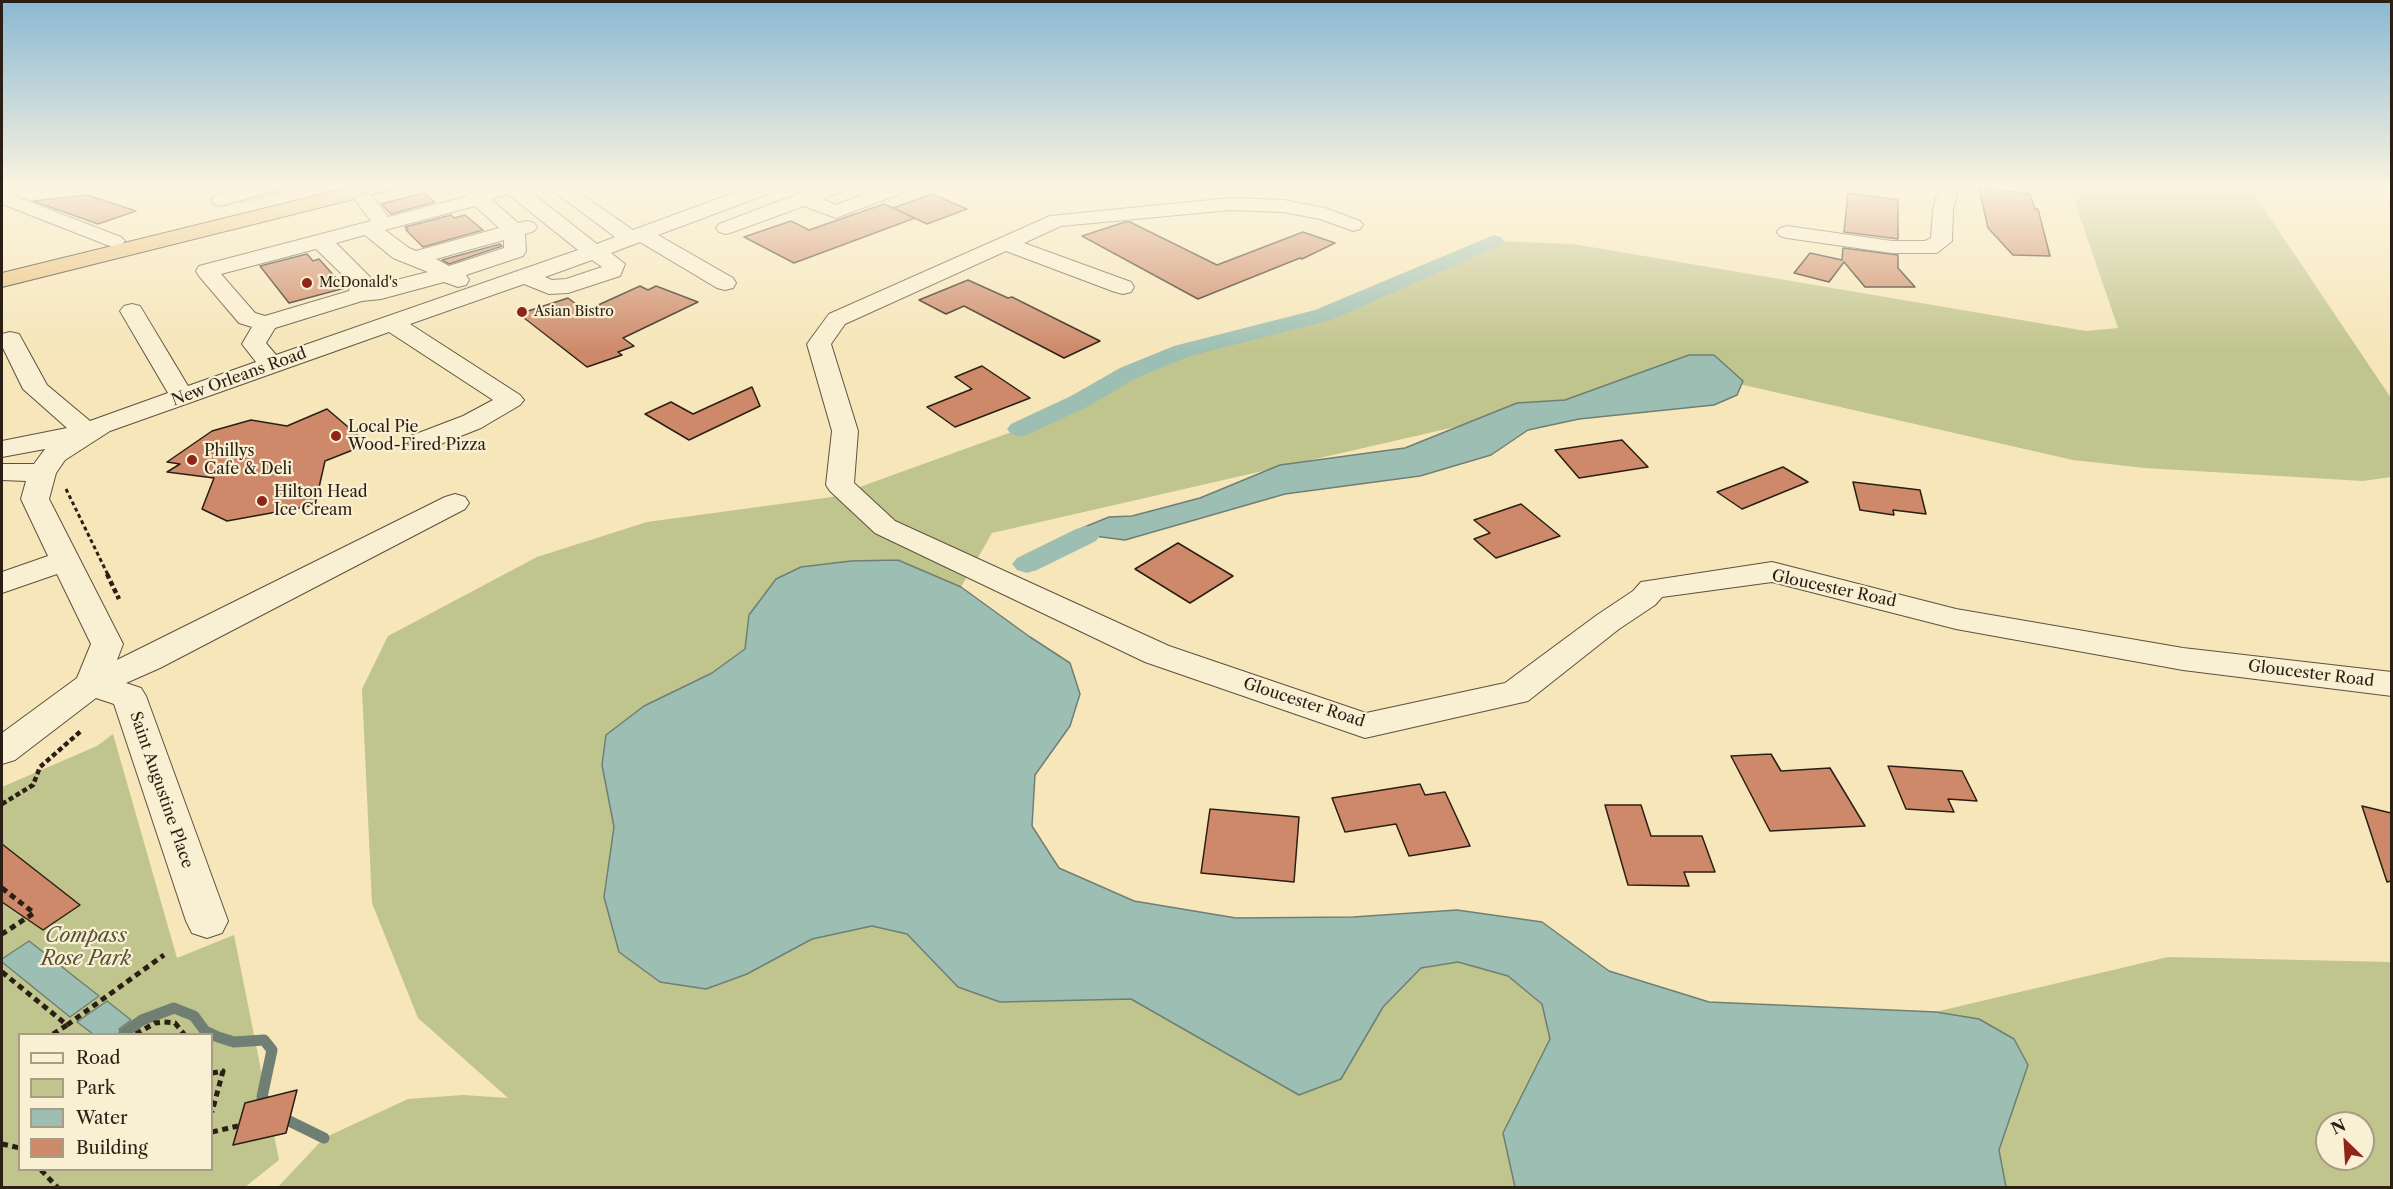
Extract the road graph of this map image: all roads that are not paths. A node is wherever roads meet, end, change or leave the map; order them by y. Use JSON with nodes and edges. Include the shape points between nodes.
{"nodes":[{"id":1,"x":154,"y":240,"type":"edge"},
{"id":2,"x":389,"y":240,"type":"edge"},
{"id":3,"x":480,"y":240,"type":"edge"},
{"id":4,"x":514,"y":240,"type":"edge"},
{"id":5,"x":579,"y":240,"type":"edge"},
{"id":6,"x":624,"y":240,"type":"edge"},
{"id":7,"x":644,"y":240,"type":"edge"},
{"id":8,"x":1011,"y":240,"type":"edge"},
{"id":9,"x":1846,"y":240,"type":"edge"},
{"id":10,"x":1941,"y":240,"type":"edge"},
{"id":11,"x":114,"y":241,"type":"edge"},
{"id":12,"x":321,"y":241,"type":"joint"},
{"id":13,"x":1005,"y":243,"type":"junction"},
{"id":14,"x":594,"y":252,"type":"junction"},
{"id":15,"x":416,"y":258,"type":"junction"},
{"id":16,"x":2,"y":268,"type":"edge"},
{"id":17,"x":447,"y":274,"type":"junction"},
{"id":18,"x":2,"y":280,"type":"edge"},
{"id":19,"x":725,"y":283,"type":"dead end"},
{"id":20,"x":1123,"y":287,"type":"dead end"},
{"id":21,"x":478,"y":293,"type":"junction"},
{"id":22,"x":359,"y":295,"type":"junction"},
{"id":23,"x":132,"y":311,"type":"dead end"},
{"id":24,"x":266,"y":323,"type":"junction"},
{"id":25,"x":392,"y":323,"type":"junction"},
{"id":26,"x":10,"y":339,"type":"dead end"},
{"id":27,"x":272,"y":366,"type":"junction"},
{"id":28,"x":183,"y":397,"type":"junction"},
{"id":29,"x":87,"y":432,"type":"junction"},
{"id":30,"x":418,"y":443,"type":"dead end"},
{"id":31,"x":2,"y":449,"type":"edge"},
{"id":32,"x":2,"y":472,"type":"edge"},
{"id":33,"x":54,"y":481,"type":"junction"},
{"id":34,"x":455,"y":503,"type":"dead end"},
{"id":35,"x":65,"y":560,"type":"junction"},
{"id":36,"x":2,"y":583,"type":"edge"},
{"id":37,"x":2391,"y":684,"type":"edge"},
{"id":38,"x":91,"y":685,"type":"junction"},
{"id":39,"x":4,"y":747,"type":"edge"},
{"id":40,"x":207,"y":921,"type":"dead end"}],
"edges":[{"from":1,"to":18,"type":"highway"},
{"from":2,"to":15,"type":"street","via":[[401,253]]},
{"from":3,"to":15,"type":"street"},
{"from":4,"to":17,"type":"street","via":[[515,251]]},
{"from":5,"to":14,"type":"street"},
{"from":6,"to":14,"type":"street","name":"New Orleans Road"},
{"from":7,"to":19,"type":"street"},
{"from":8,"to":13,"type":"street","name":"Gloucester Road"},
{"from":9,"to":10,"type":"street","via":[[1929,248]]},
{"from":11,"to":16,"type":"highway"},
{"from":12,"to":22,"type":"street","via":[[362,282]]},
{"from":12,"to":24,"type":"street","via":[[207,271],[247,318]]},
{"from":13,"to":20,"type":"street"},
{"from":13,"to":37,"type":"street","name":"Gloucester Road","via":[[837,319],[819,344],[845,431],[840,485],[885,527],[1157,654],[1365,726],[1516,693],[1652,589],[1772,572],[1967,621],[2183,659]]},
{"from":14,"to":21,"type":"street","name":"New Orleans Road"},
{"from":15,"to":17,"type":"street"},
{"from":17,"to":21,"type":"street"},
{"from":17,"to":22,"type":"street"},
{"from":21,"to":25,"type":"street","name":"New Orleans Road"},
{"from":22,"to":24,"type":"street"},
{"from":23,"to":28,"type":"street"},
{"from":24,"to":27,"type":"street","via":[[254,344]]},
{"from":25,"to":27,"type":"street","name":"New Orleans Road"},
{"from":25,"to":30,"type":"street","via":[[511,400],[472,422]]},
{"from":26,"to":29,"type":"street","via":[[36,389]]},
{"from":27,"to":28,"type":"street","name":"New Orleans Road"},
{"from":28,"to":29,"type":"street","name":"New Orleans Road"},
{"from":29,"to":31,"type":"street"},
{"from":29,"to":33,"type":"street","name":"New Orleans Road","via":[[56,454]]},
{"from":32,"to":33,"type":"street"},
{"from":33,"to":35,"type":"street","name":"New Orleans Road","via":[[35,499]]},
{"from":34,"to":38,"type":"street","via":[[148,660]]},
{"from":35,"to":36,"type":"street"},
{"from":35,"to":38,"type":"street","name":"New Orleans Road","via":[[107,644]]},
{"from":38,"to":39,"type":"street"},
{"from":38,"to":40,"type":"street","name":"Saint Augustine Place","via":[[129,696]]}]}
